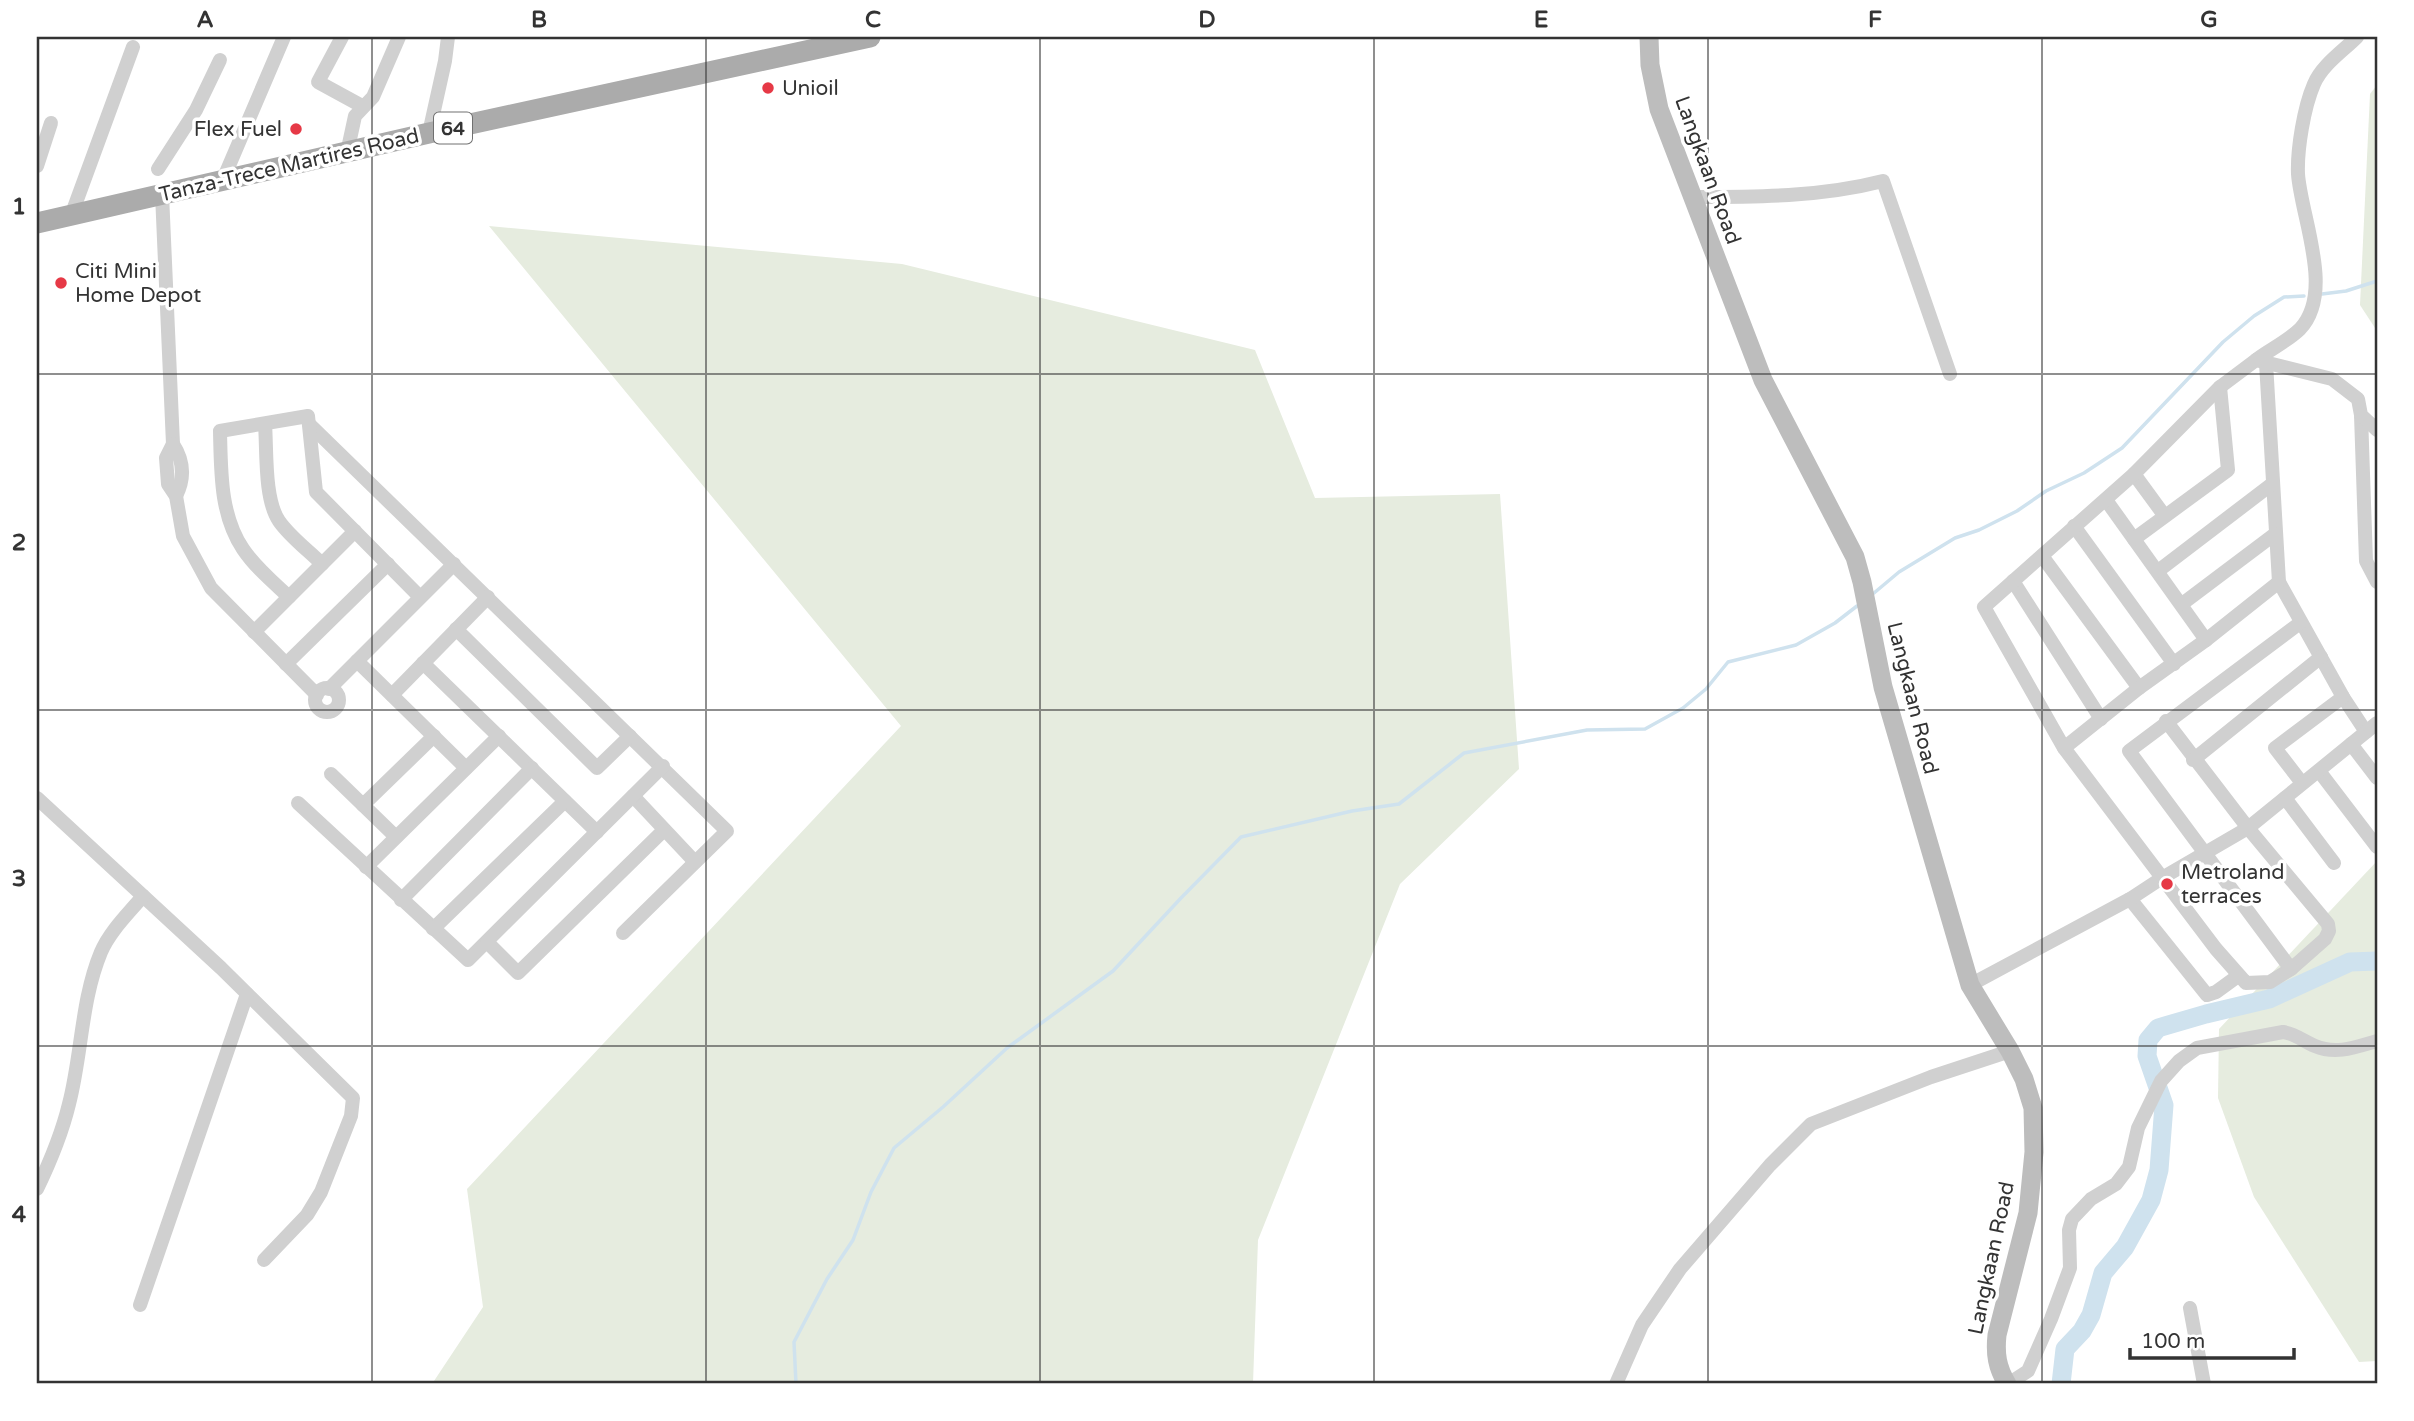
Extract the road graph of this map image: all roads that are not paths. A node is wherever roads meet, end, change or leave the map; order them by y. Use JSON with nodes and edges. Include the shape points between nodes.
{"nodes":[{"id":1,"x":284,"y":37,"type":"edge"},
{"id":2,"x":342,"y":37,"type":"edge"},
{"id":3,"x":399,"y":37,"type":"edge"},
{"id":4,"x":448,"y":37,"type":"edge"},
{"id":5,"x":870,"y":37,"type":"edge"},
{"id":6,"x":1649,"y":37,"type":"edge"},
{"id":7,"x":2357,"y":37,"type":"edge"},
{"id":8,"x":133,"y":47,"type":"dead end"},
{"id":9,"x":220,"y":60,"type":"dead end"},
{"id":10,"x":362,"y":106,"type":"junction"},
{"id":11,"x":51,"y":123,"type":"dead end"},
{"id":12,"x":429,"y":133,"type":"junction"},
{"id":13,"x":347,"y":153,"type":"junction"},
{"id":14,"x":37,"y":166,"type":"edge"},
{"id":15,"x":158,"y":169,"type":"dead end"},
{"id":16,"x":222,"y":182,"type":"junction"},
{"id":17,"x":162,"y":194,"type":"junction"},
{"id":18,"x":1693,"y":197,"type":"junction"},
{"id":19,"x":71,"y":216,"type":"junction"},
{"id":20,"x":37,"y":223,"type":"edge"},
{"id":21,"x":2261,"y":361,"type":"junction"},
{"id":22,"x":1950,"y":374,"type":"dead end"},
{"id":23,"x":2220,"y":387,"type":"junction"},
{"id":24,"x":2361,"y":415,"type":"junction"},
{"id":25,"x":265,"y":424,"type":"junction"},
{"id":26,"x":309,"y":424,"type":"junction"},
{"id":27,"x":2377,"y":430,"type":"edge"},
{"id":28,"x":2134,"y":474,"type":"junction"},
{"id":29,"x":2272,"y":484,"type":"junction"},
{"id":30,"x":2106,"y":499,"type":"junction"},
{"id":31,"x":2164,"y":515,"type":"junction"},
{"id":32,"x":2074,"y":526,"type":"junction"},
{"id":33,"x":355,"y":531,"type":"junction"},
{"id":34,"x":2275,"y":534,"type":"junction"},
{"id":35,"x":2134,"y":539,"type":"junction"},
{"id":36,"x":2377,"y":546,"type":"edge"},
{"id":37,"x":2042,"y":556,"type":"junction"},
{"id":38,"x":2366,"y":561,"type":"junction"},
{"id":39,"x":322,"y":564,"type":"junction"},
{"id":40,"x":387,"y":564,"type":"junction"},
{"id":41,"x":454,"y":564,"type":"junction"},
{"id":42,"x":2158,"y":571,"type":"junction"},
{"id":43,"x":2013,"y":581,"type":"junction"},
{"id":44,"x":2279,"y":582,"type":"junction"},
{"id":45,"x":2377,"y":582,"type":"edge"},
{"id":46,"x":289,"y":597,"type":"junction"},
{"id":47,"x":421,"y":597,"type":"junction"},
{"id":48,"x":488,"y":597,"type":"junction"},
{"id":49,"x":2182,"y":604,"type":"junction"},
{"id":50,"x":2300,"y":623,"type":"junction"},
{"id":51,"x":456,"y":629,"type":"junction"},
{"id":52,"x":254,"y":632,"type":"junction"},
{"id":53,"x":2206,"y":640,"type":"junction"},
{"id":54,"x":2321,"y":657,"type":"junction"},
{"id":55,"x":357,"y":661,"type":"junction"},
{"id":56,"x":423,"y":663,"type":"junction"},
{"id":57,"x":286,"y":664,"type":"junction"},
{"id":58,"x":2174,"y":664,"type":"junction"},
{"id":59,"x":2139,"y":688,"type":"junction"},
{"id":60,"x":391,"y":695,"type":"junction"},
{"id":61,"x":2343,"y":697,"type":"junction"},
{"id":62,"x":2101,"y":719,"type":"junction"},
{"id":63,"x":2166,"y":721,"type":"junction"},
{"id":64,"x":2371,"y":727,"type":"edge"},
{"id":65,"x":434,"y":736,"type":"junction"},
{"id":66,"x":499,"y":736,"type":"junction"},
{"id":67,"x":631,"y":736,"type":"junction"},
{"id":68,"x":2350,"y":744,"type":"junction"},
{"id":69,"x":2064,"y":748,"type":"junction"},
{"id":70,"x":2193,"y":760,"type":"junction"},
{"id":71,"x":663,"y":766,"type":"junction"},
{"id":72,"x":466,"y":768,"type":"junction"},
{"id":73,"x":532,"y":768,"type":"junction"},
{"id":74,"x":2319,"y":771,"type":"junction"},
{"id":75,"x":331,"y":774,"type":"dead end"},
{"id":76,"x":2377,"y":778,"type":"edge"},
{"id":77,"x":2302,"y":783,"type":"junction"},
{"id":78,"x":633,"y":796,"type":"junction"},
{"id":79,"x":37,"y":798,"type":"edge"},
{"id":80,"x":2285,"y":798,"type":"junction"},
{"id":81,"x":565,"y":801,"type":"junction"},
{"id":82,"x":298,"y":803,"type":"dead end"},
{"id":83,"x":363,"y":805,"type":"junction"},
{"id":84,"x":2248,"y":828,"type":"junction"},
{"id":85,"x":664,"y":830,"type":"junction"},
{"id":86,"x":597,"y":832,"type":"junction"},
{"id":87,"x":396,"y":837,"type":"junction"},
{"id":88,"x":2377,"y":847,"type":"edge"},
{"id":89,"x":2206,"y":853,"type":"junction"},
{"id":90,"x":695,"y":862,"type":"junction"},
{"id":91,"x":2334,"y":863,"type":"dead end"},
{"id":92,"x":366,"y":867,"type":"junction"},
{"id":93,"x":2162,"y":878,"type":"junction"},
{"id":94,"x":143,"y":896,"type":"junction"},
{"id":95,"x":2130,"y":899,"type":"junction"},
{"id":96,"x":401,"y":900,"type":"junction"},
{"id":97,"x":433,"y":929,"type":"junction"},
{"id":98,"x":622,"y":933,"type":"dead end"},
{"id":99,"x":487,"y":942,"type":"junction"},
{"id":100,"x":2291,"y":969,"type":"junction"},
{"id":101,"x":2238,"y":976,"type":"junction"},
{"id":102,"x":1970,"y":985,"type":"junction"},
{"id":103,"x":247,"y":994,"type":"junction"},
{"id":104,"x":2377,"y":1041,"type":"edge"},
{"id":105,"x":2010,"y":1051,"type":"junction"},
{"id":106,"x":37,"y":1189,"type":"edge"},
{"id":107,"x":264,"y":1260,"type":"dead end"},
{"id":108,"x":140,"y":1305,"type":"dead end"},
{"id":109,"x":2190,"y":1308,"type":"dead end"},
{"id":110,"x":1616,"y":1384,"type":"edge"},
{"id":111,"x":2007,"y":1384,"type":"edge"},
{"id":112,"x":2204,"y":1384,"type":"edge"}],
"edges":[{"from":1,"to":16,"type":"street"},
{"from":2,"to":10,"type":"street","via":[[318,82]]},
{"from":3,"to":10,"type":"street","via":[[373,97]]},
{"from":4,"to":12,"type":"street"},
{"from":5,"to":12,"type":"main road","name":"Tanza-Trece Martires Road","number":"64"},
{"from":6,"to":18,"type":"street","name":"Langkaan Road","via":[[1659,109]]},
{"from":7,"to":21,"type":"street","via":[[2314,83],[2303,126],[2298,169],[2315,258],[2313,308],[2300,329]]},
{"from":8,"to":19,"type":"street"},
{"from":9,"to":15,"type":"street","via":[[196,110]]},
{"from":10,"to":13,"type":"street","via":[[355,116]]},
{"from":11,"to":14,"type":"street"},
{"from":12,"to":13,"type":"main road","name":"Tanza-Trece Martires Road","number":"64"},
{"from":13,"to":16,"type":"main road","name":"Tanza-Trece Martires Road","number":"64"},
{"from":16,"to":17,"type":"main road","name":"Tanza-Trece Martires Road","number":"64"},
{"from":17,"to":19,"type":"main road","name":"Tanza-Trece Martires Road","number":"64"},
{"from":17,"to":52,"type":"street","via":[[173,444],[166,458],[168,484],[176,496],[183,536],[211,588]]},
{"from":18,"to":22,"type":"street","via":[[1777,197],[1883,181]]},
{"from":18,"to":102,"type":"street","name":"Langkaan Road","via":[[1763,380],[1855,557],[1883,687]]},
{"from":19,"to":20,"type":"main road","name":"Tanza-Trece Martires Road","number":"64"},
{"from":21,"to":23,"type":"street"},
{"from":21,"to":24,"type":"street","via":[[2332,379],[2358,399]]},
{"from":21,"to":29,"type":"street"},
{"from":23,"to":28,"type":"street"},
{"from":23,"to":31,"type":"street","via":[[2228,470]]},
{"from":24,"to":27,"type":"street"},
{"from":24,"to":38,"type":"street"},
{"from":25,"to":26,"type":"street","via":[[308,416]]},
{"from":25,"to":39,"type":"street","via":[[276,515]]},
{"from":25,"to":46,"type":"street","via":[[219,431],[225,505],[243,549]]},
{"from":26,"to":33,"type":"street","via":[[316,492]]},
{"from":26,"to":41,"type":"street"},
{"from":28,"to":30,"type":"street"},
{"from":28,"to":31,"type":"street"},
{"from":29,"to":34,"type":"street"},
{"from":29,"to":42,"type":"street"},
{"from":30,"to":32,"type":"street"},
{"from":30,"to":35,"type":"street"},
{"from":31,"to":35,"type":"street"},
{"from":32,"to":37,"type":"street"},
{"from":32,"to":58,"type":"street"},
{"from":33,"to":39,"type":"street"},
{"from":33,"to":40,"type":"street"},
{"from":34,"to":44,"type":"street"},
{"from":34,"to":49,"type":"street"},
{"from":35,"to":42,"type":"street"},
{"from":36,"to":38,"type":"street"},
{"from":37,"to":43,"type":"street"},
{"from":37,"to":59,"type":"street"},
{"from":38,"to":45,"type":"street"},
{"from":39,"to":46,"type":"street"},
{"from":40,"to":47,"type":"street"},
{"from":40,"to":57,"type":"street"},
{"from":41,"to":47,"type":"street"},
{"from":41,"to":48,"type":"street"},
{"from":42,"to":49,"type":"street"},
{"from":43,"to":62,"type":"street"},
{"from":43,"to":69,"type":"street","via":[[1984,607]]},
{"from":44,"to":50,"type":"street"},
{"from":44,"to":53,"type":"street"},
{"from":46,"to":52,"type":"street"},
{"from":47,"to":55,"type":"street"},
{"from":48,"to":51,"type":"street"},
{"from":48,"to":67,"type":"street"},
{"from":49,"to":53,"type":"street"},
{"from":50,"to":54,"type":"street"},
{"from":50,"to":63,"type":"street"},
{"from":51,"to":56,"type":"street"},
{"from":51,"to":67,"type":"street","via":[[597,768]]},
{"from":52,"to":57,"type":"street"},
{"from":53,"to":58,"type":"street"},
{"from":54,"to":61,"type":"street"},
{"from":54,"to":70,"type":"street"},
{"from":55,"to":57,"type":"street","via":[[323,692]]},
{"from":55,"to":60,"type":"street"},
{"from":56,"to":60,"type":"street"},
{"from":56,"to":66,"type":"street"},
{"from":58,"to":59,"type":"street"},
{"from":59,"to":62,"type":"street"},
{"from":60,"to":65,"type":"street"},
{"from":61,"to":64,"type":"street"},
{"from":61,"to":77,"type":"street","via":[[2276,748]]},
{"from":62,"to":69,"type":"street"},
{"from":63,"to":70,"type":"street"},
{"from":63,"to":89,"type":"street","via":[[2129,751]]},
{"from":64,"to":68,"type":"street"},
{"from":65,"to":72,"type":"street"},
{"from":65,"to":83,"type":"street"},
{"from":66,"to":72,"type":"street"},
{"from":66,"to":73,"type":"street"},
{"from":67,"to":71,"type":"street"},
{"from":68,"to":74,"type":"street"},
{"from":68,"to":76,"type":"street"},
{"from":69,"to":93,"type":"street"},
{"from":70,"to":84,"type":"street"},
{"from":71,"to":78,"type":"street"},
{"from":71,"to":90,"type":"street","via":[[727,831]]},
{"from":72,"to":87,"type":"street"},
{"from":73,"to":81,"type":"street"},
{"from":73,"to":96,"type":"street"},
{"from":74,"to":77,"type":"street"},
{"from":74,"to":88,"type":"street"},
{"from":75,"to":83,"type":"street"},
{"from":77,"to":80,"type":"street"},
{"from":78,"to":85,"type":"street"},
{"from":78,"to":86,"type":"street"},
{"from":79,"to":94,"type":"street"},
{"from":80,"to":84,"type":"street"},
{"from":80,"to":91,"type":"street"},
{"from":81,"to":86,"type":"street"},
{"from":81,"to":97,"type":"street"},
{"from":82,"to":92,"type":"street"},
{"from":83,"to":87,"type":"street"},
{"from":84,"to":89,"type":"street"},
{"from":84,"to":100,"type":"street","via":[[2328,924],[2325,939]]},
{"from":85,"to":90,"type":"street"},
{"from":85,"to":99,"type":"street","via":[[518,973]]},
{"from":86,"to":99,"type":"street"},
{"from":87,"to":92,"type":"street"},
{"from":89,"to":93,"type":"street"},
{"from":89,"to":100,"type":"street"},
{"from":90,"to":98,"type":"street"},
{"from":92,"to":96,"type":"street"},
{"from":93,"to":95,"type":"street"},
{"from":93,"to":101,"type":"street"},
{"from":94,"to":103,"type":"street"},
{"from":94,"to":106,"type":"street","via":[[102,950],[92,978],[69,1104]]},
{"from":95,"to":101,"type":"street","via":[[2207,995]]},
{"from":95,"to":102,"type":"street"},
{"from":96,"to":97,"type":"street"},
{"from":97,"to":99,"type":"street","via":[[468,960]]},
{"from":100,"to":101,"type":"street","via":[[2270,982],[2246,983]]},
{"from":102,"to":105,"type":"street","name":"Langkaan Road"},
{"from":103,"to":107,"type":"street","via":[[353,1098],[351,1116],[321,1192],[307,1215]]},
{"from":103,"to":108,"type":"street"},
{"from":104,"to":111,"type":"street","via":[[2340,1051],[2325,1050],[2283,1032],[2197,1048],[2179,1061],[2161,1081],[2145,1111],[2129,1167],[2116,1184],[2091,1199],[2072,1219],[2070,1268],[2051,1319],[2028,1371]]},
{"from":105,"to":110,"type":"street","via":[[1811,1124],[1679,1269],[1642,1325]]},
{"from":105,"to":111,"type":"street","name":"Langkaan Road","via":[[2033,1108],[2034,1153],[2028,1213],[1995,1352],[1998,1370]]},
{"from":109,"to":112,"type":"street"}]}
